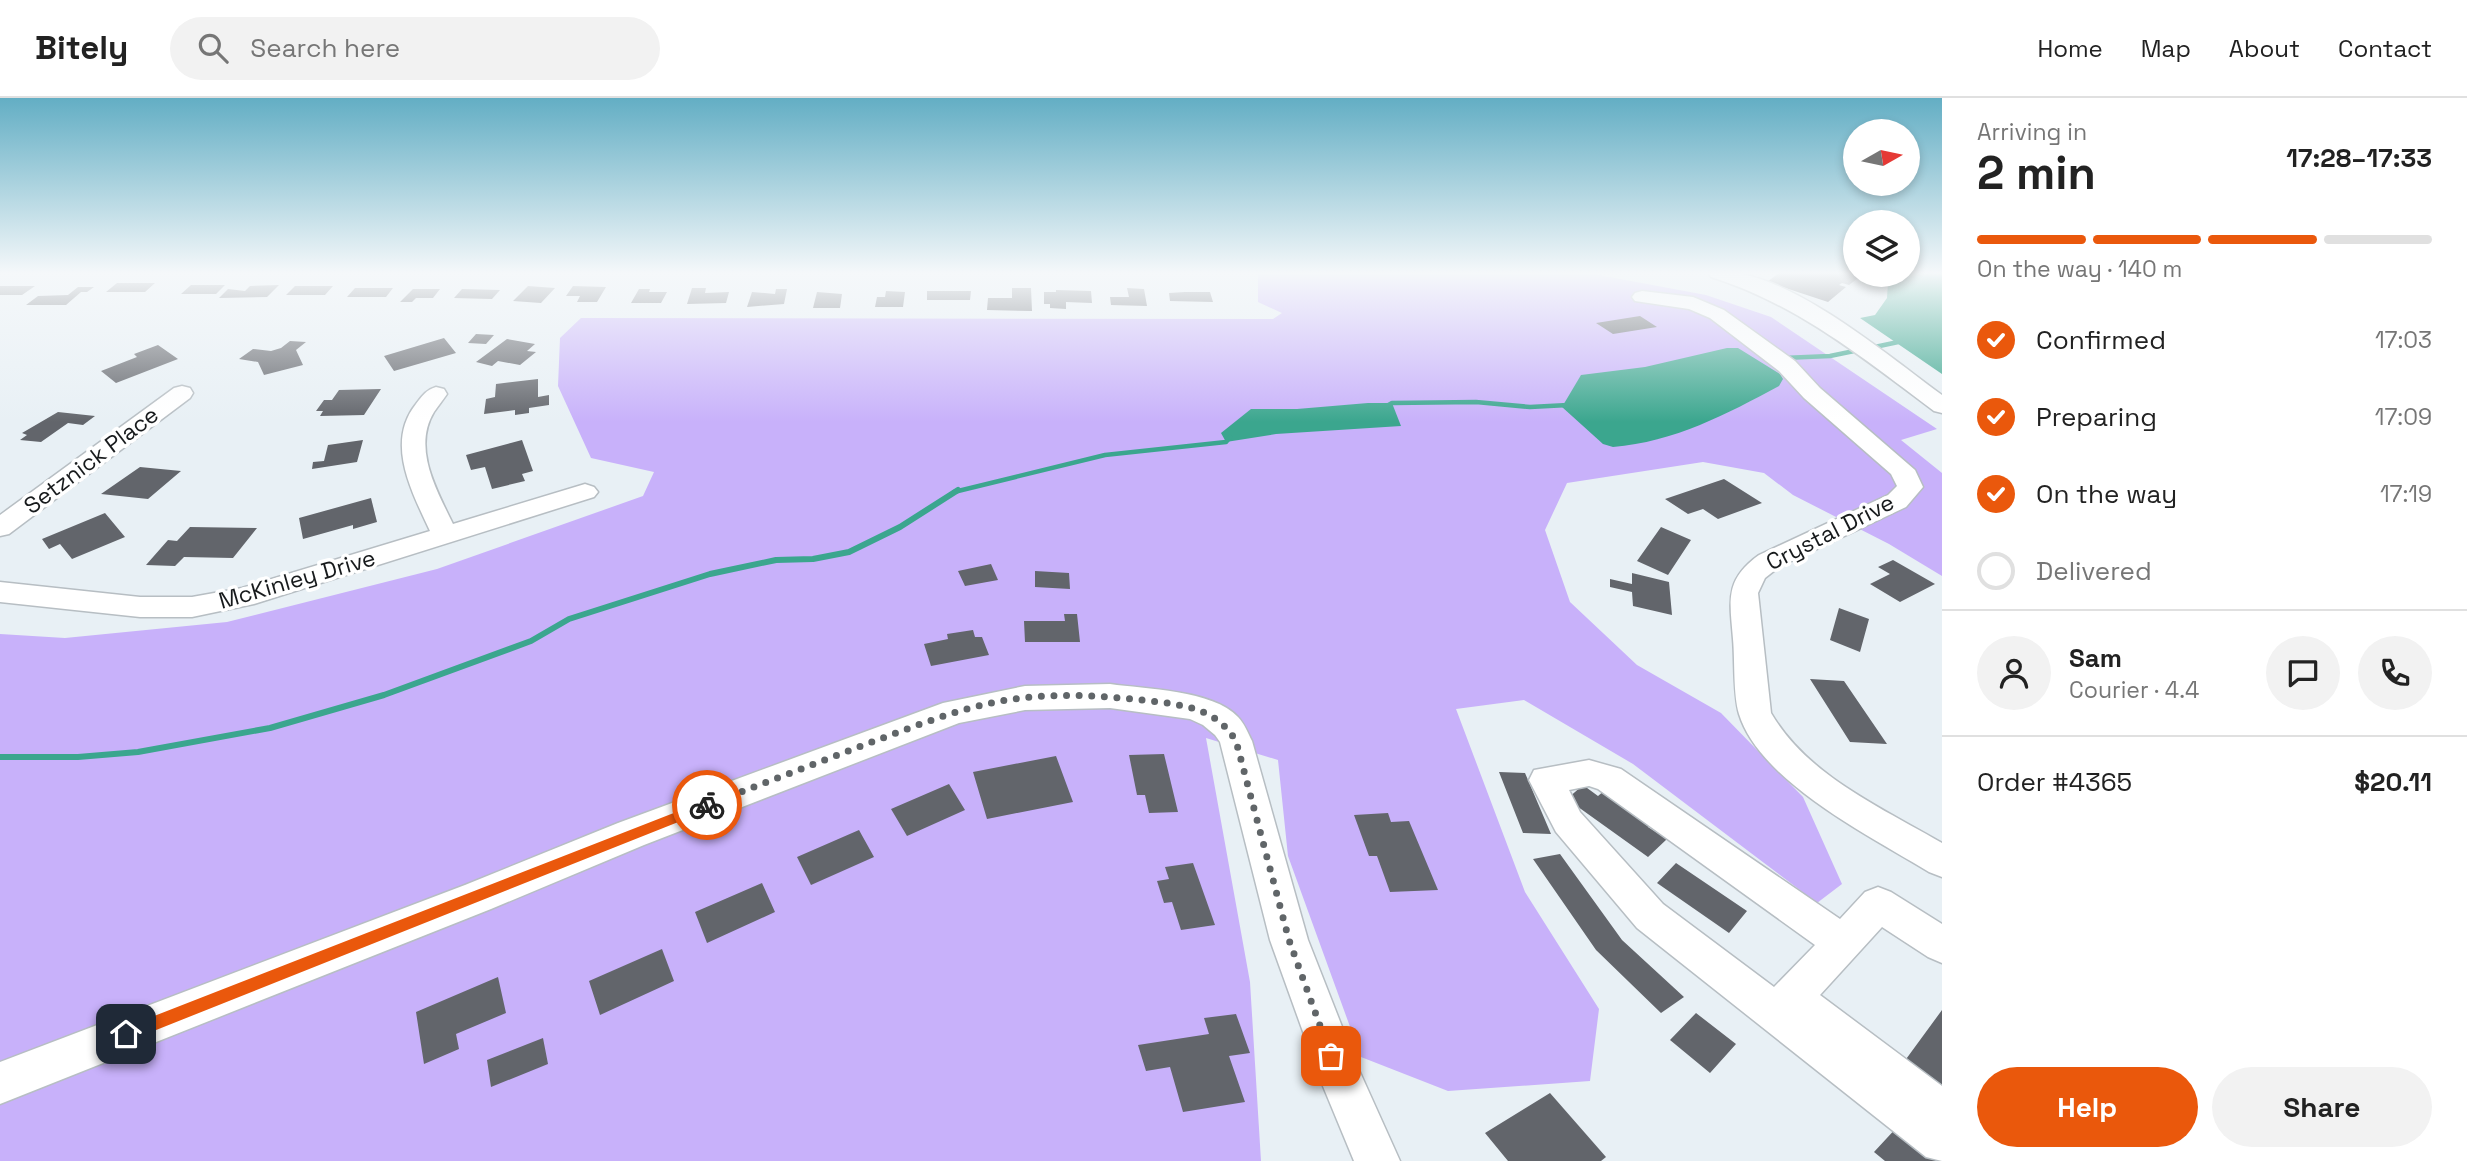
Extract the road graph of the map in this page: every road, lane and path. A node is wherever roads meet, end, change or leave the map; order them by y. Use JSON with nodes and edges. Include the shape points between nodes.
{"nodes":[{"id":1,"x":1730,"y":323,"type":"edge"},
{"id":2,"x":1828,"y":323,"type":"edge"},
{"id":3,"x":182,"y":393,"type":"dead end"},
{"id":4,"x":436,"y":394,"type":"dead end"},
{"id":5,"x":1942,"y":406,"type":"edge"},
{"id":6,"x":585,"y":492,"type":"dead end"},
{"id":7,"x":0,"y":528,"type":"edge"},
{"id":8,"x":445,"y":536,"type":"junction"},
{"id":9,"x":0,"y":592,"type":"edge"},
{"id":10,"x":1942,"y":861,"type":"edge"},
{"id":11,"x":1843,"y":943,"type":"junction"},
{"id":12,"x":1942,"y":945,"type":"edge"},
{"id":13,"x":1783,"y":1005,"type":"junction"},
{"id":14,"x":0,"y":1083,"type":"edge"},
{"id":15,"x":1942,"y":1113,"type":"edge"},
{"id":16,"x":1942,"y":1141,"type":"edge"},
{"id":17,"x":1377,"y":1161,"type":"edge"}],
"edges":[{"from":1,"to":10,"type":"street","name":"Crystal Drive","via":[[1787,366],[1902,470],[1910,487],[1897,501],[1769,561],[1749,579],[1744,593],[1755,714],[1777,749],[1816,785]]},
{"from":2,"to":5,"type":"street"},
{"from":3,"to":7,"type":"street","name":"Setznick Place"},
{"from":4,"to":8,"type":"street","via":[[416,419],[413,462]]},
{"from":6,"to":8,"type":"street","name":"McKinley Drive"},
{"from":8,"to":9,"type":"street","name":"McKinley Drive","via":[[244,597],[192,607],[140,607]]},
{"from":11,"to":12,"type":"street","via":[[1878,904]]},
{"from":11,"to":13,"type":"street"},
{"from":11,"to":13,"type":"street","via":[[1609,779],[1589,773],[1546,780],[1568,822],[1650,916]]},
{"from":13,"to":15,"type":"street"},
{"from":13,"to":16,"type":"street"},
{"from":14,"to":17,"type":"street","via":[[954,712],[1025,698],[1110,696],[1194,708],[1227,726],[1236,741],[1289,940]]}]}
